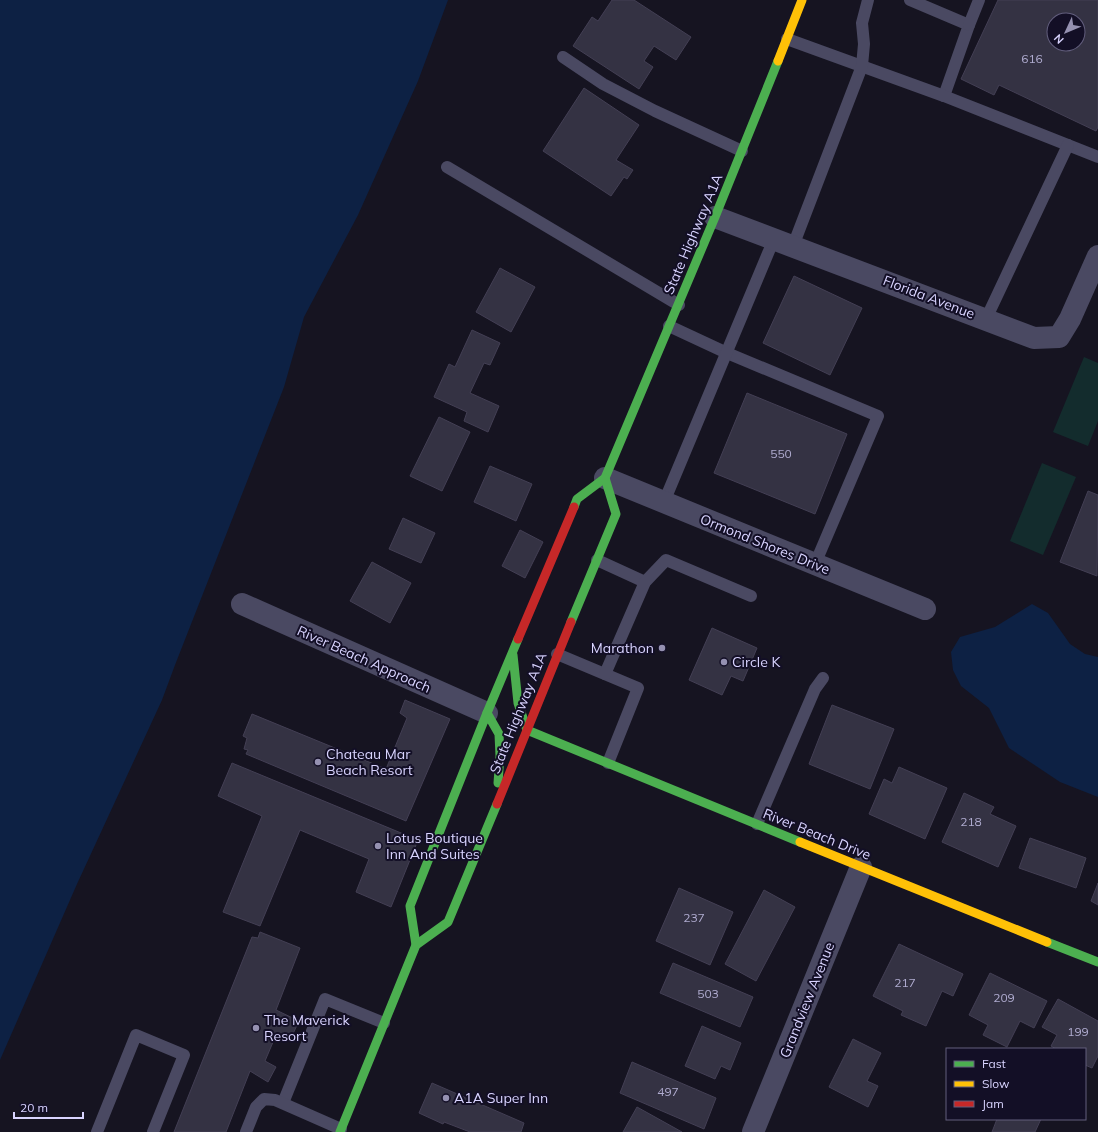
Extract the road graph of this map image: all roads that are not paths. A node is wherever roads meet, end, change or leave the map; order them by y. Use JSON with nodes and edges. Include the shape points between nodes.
{"nodes":[{"id":1,"x":802,"y":0,"type":"edge"},
{"id":2,"x":868,"y":0,"type":"edge"},
{"id":3,"x":910,"y":0,"type":"edge"},
{"id":4,"x":979,"y":0,"type":"edge"},
{"id":5,"x":969,"y":25,"type":"junction"},
{"id":6,"x":787,"y":39,"type":"junction"},
{"id":7,"x":563,"y":57,"type":"dead end"},
{"id":8,"x":862,"y":66,"type":"junction"},
{"id":9,"x":944,"y":96,"type":"junction"},
{"id":10,"x":1068,"y":145,"type":"junction"},
{"id":11,"x":742,"y":151,"type":"junction"},
{"id":12,"x":1098,"y":157,"type":"edge"},
{"id":13,"x":447,"y":167,"type":"dead end"},
{"id":14,"x":716,"y":217,"type":"junction"},
{"id":15,"x":783,"y":242,"type":"junction"},
{"id":16,"x":1098,"y":256,"type":"edge"},
{"id":17,"x":679,"y":305,"type":"junction"},
{"id":18,"x":986,"y":319,"type":"junction"},
{"id":19,"x":669,"y":326,"type":"junction"},
{"id":20,"x":727,"y":353,"type":"junction"},
{"id":21,"x":605,"y":478,"type":"junction"},
{"id":22,"x":664,"y":502,"type":"junction"},
{"id":23,"x":597,"y":560,"type":"junction"},
{"id":24,"x":815,"y":564,"type":"junction"},
{"id":25,"x":645,"y":582,"type":"junction"},
{"id":26,"x":751,"y":596,"type":"dead end"},
{"id":27,"x":242,"y":604,"type":"dead end"},
{"id":28,"x":925,"y":609,"type":"dead end"},
{"id":29,"x":513,"y":651,"type":"junction"},
{"id":30,"x":557,"y":654,"type":"junction"},
{"id":31,"x":605,"y":674,"type":"junction"},
{"id":32,"x":823,"y":678,"type":"dead end"},
{"id":33,"x":487,"y":713,"type":"junction"},
{"id":34,"x":526,"y":730,"type":"junction"},
{"id":35,"x":608,"y":763,"type":"junction"},
{"id":36,"x":488,"y":824,"type":"junction"},
{"id":37,"x":757,"y":824,"type":"junction"},
{"id":38,"x":861,"y":867,"type":"junction"},
{"id":39,"x":416,"y":945,"type":"junction"},
{"id":40,"x":1098,"y":962,"type":"edge"},
{"id":41,"x":384,"y":1023,"type":"junction"},
{"id":42,"x":282,"y":1103,"type":"junction"},
{"id":43,"x":341,"y":1130,"type":"edge"},
{"id":44,"x":97,"y":1132,"type":"edge"},
{"id":45,"x":153,"y":1132,"type":"edge"},
{"id":46,"x":246,"y":1132,"type":"edge"},
{"id":47,"x":753,"y":1132,"type":"edge"}],
"edges":[{"from":1,"to":6,"type":"main road","name":"State Highway A1A"},
{"from":2,"to":8,"type":"lane","via":[[862,23]]},
{"from":3,"to":5,"type":"lane"},
{"from":4,"to":5,"type":"lane"},
{"from":5,"to":9,"type":"lane"},
{"from":6,"to":8,"type":"lane"},
{"from":6,"to":11,"type":"main road","name":"State Highway A1A"},
{"from":7,"to":11,"type":"lane","via":[[603,84]]},
{"from":8,"to":9,"type":"lane"},
{"from":8,"to":15,"type":"lane"},
{"from":9,"to":10,"type":"lane"},
{"from":10,"to":12,"type":"lane"},
{"from":10,"to":18,"type":"lane"},
{"from":11,"to":14,"type":"main road","name":"State Highway A1A"},
{"from":13,"to":17,"type":"lane"},
{"from":14,"to":15,"type":"street","name":"Florida Avenue"},
{"from":14,"to":17,"type":"main road","name":"State Highway A1A"},
{"from":15,"to":18,"type":"street","name":"Florida Avenue"},
{"from":15,"to":20,"type":"lane"},
{"from":16,"to":18,"type":"street","name":"Florida Avenue","via":[[1070,319],[1059,337],[1034,338]]},
{"from":17,"to":19,"type":"main road","name":"State Highway A1A"},
{"from":19,"to":20,"type":"lane"},
{"from":19,"to":21,"type":"main road","name":"State Highway A1A"},
{"from":20,"to":22,"type":"lane"},
{"from":20,"to":24,"type":"lane","via":[[878,416]]},
{"from":21,"to":22,"type":"street","name":"Ormond Shores Drive"},
{"from":21,"to":23,"type":"main road","name":"State Highway A1A","via":[[616,514]]},
{"from":21,"to":29,"type":"main road","name":"State Highway A1A","via":[[577,499]]},
{"from":22,"to":24,"type":"street","name":"Ormond Shores Drive"},
{"from":23,"to":25,"type":"lane"},
{"from":23,"to":30,"type":"main road","name":"State Highway A1A"},
{"from":24,"to":28,"type":"street","name":"Ormond Shores Drive"},
{"from":25,"to":26,"type":"lane","via":[[666,560]]},
{"from":25,"to":31,"type":"lane"},
{"from":27,"to":33,"type":"street","name":"River Beach Approach"},
{"from":29,"to":33,"type":"main road","name":"State Highway A1A"},
{"from":29,"to":34,"type":"main road","via":[[517,702]]},
{"from":30,"to":31,"type":"lane"},
{"from":30,"to":34,"type":"main road","name":"State Highway A1A"},
{"from":31,"to":35,"type":"lane","via":[[638,688]]},
{"from":32,"to":37,"type":"lane","via":[[814,689]]},
{"from":33,"to":36,"type":"main road","via":[[499,734],[500,756],[498,781]]},
{"from":33,"to":39,"type":"main road","name":"State Highway A1A","via":[[410,906]]},
{"from":34,"to":35,"type":"main road","name":"River Beach Drive"},
{"from":34,"to":36,"type":"main road","name":"State Highway A1A"},
{"from":35,"to":37,"type":"main road","name":"River Beach Drive"},
{"from":36,"to":39,"type":"main road","name":"State Highway A1A","via":[[448,922]]},
{"from":37,"to":38,"type":"main road","name":"River Beach Drive"},
{"from":38,"to":40,"type":"main road","name":"River Beach Drive"},
{"from":38,"to":47,"type":"street","name":"Grandview Avenue"},
{"from":39,"to":41,"type":"main road"},
{"from":41,"to":42,"type":"lane","via":[[325,999]]},
{"from":41,"to":43,"type":"main road"},
{"from":42,"to":43,"type":"lane"},
{"from":42,"to":46,"type":"lane","via":[[264,1099],[256,1107]]},
{"from":44,"to":45,"type":"lane","via":[[136,1035],[184,1055]]}]}
